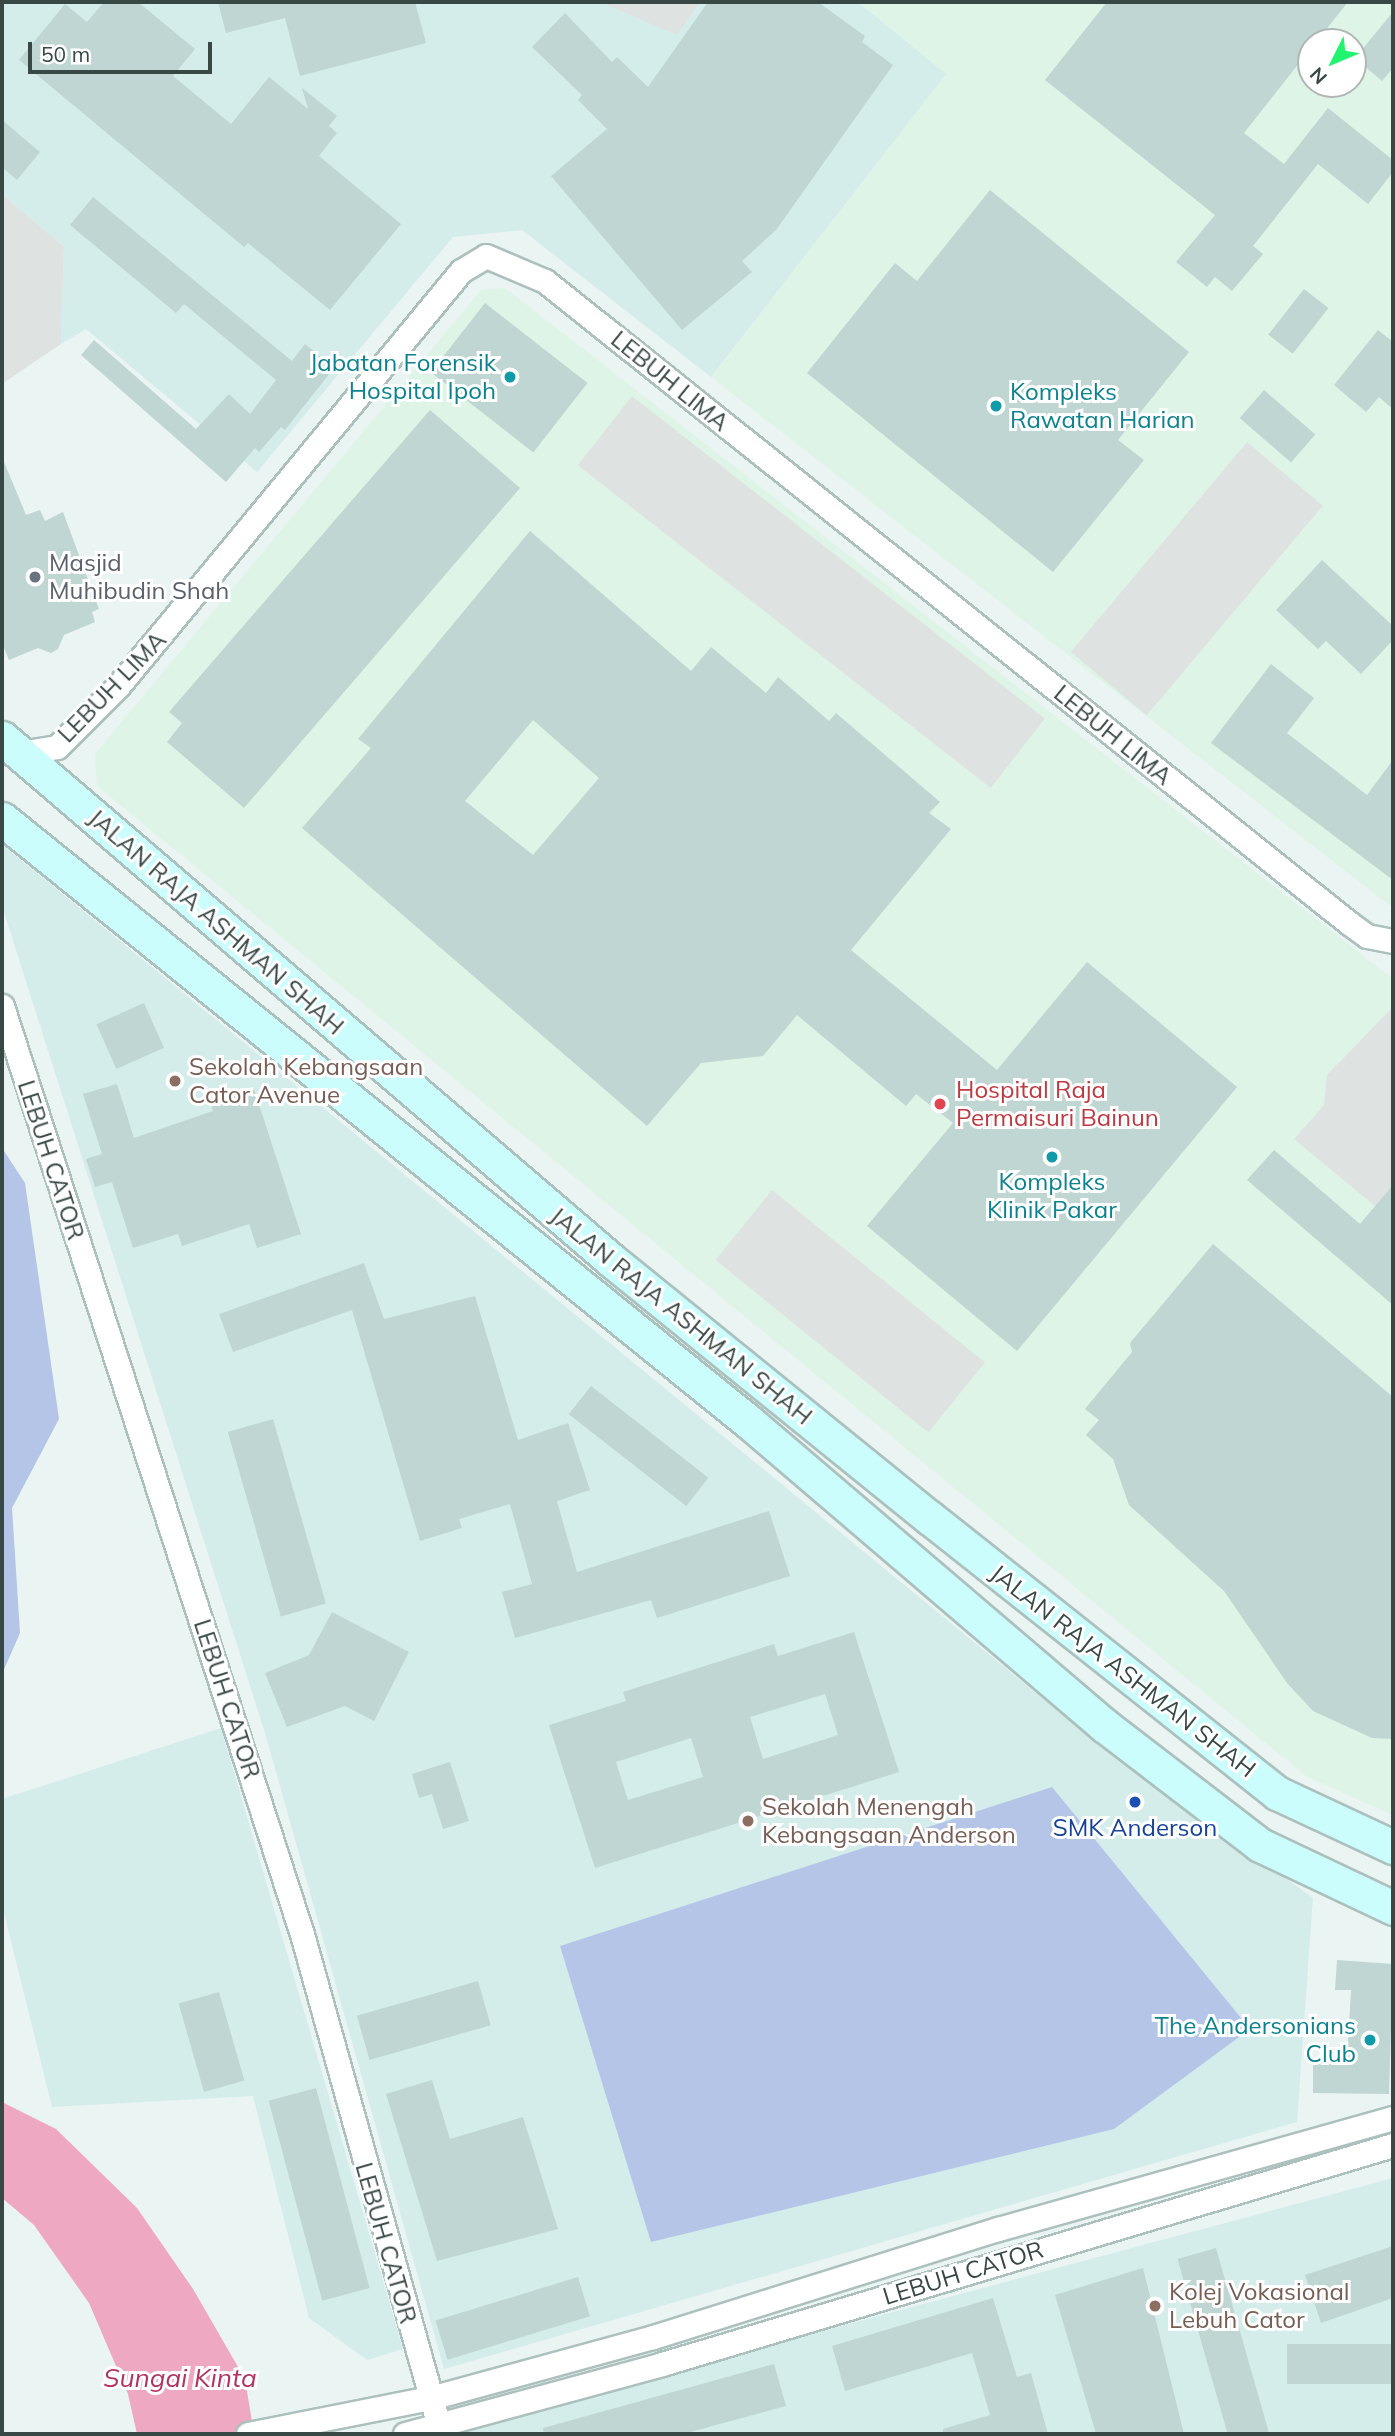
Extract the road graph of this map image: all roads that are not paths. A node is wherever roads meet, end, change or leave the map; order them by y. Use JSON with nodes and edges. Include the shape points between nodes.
{"nodes":[{"id":1,"x":10,"y":746,"type":"edge"},
{"id":2,"x":2,"y":819,"type":"edge"},
{"id":3,"x":1393,"y":941,"type":"edge"},
{"id":4,"x":2,"y":1006,"type":"edge"},
{"id":5,"x":1393,"y":1847,"type":"edge"},
{"id":6,"x":1393,"y":1908,"type":"edge"},
{"id":7,"x":1393,"y":2118,"type":"edge"},
{"id":8,"x":1393,"y":2145,"type":"edge"},
{"id":9,"x":430,"y":2398,"type":"junction"},
{"id":10,"x":439,"y":2426,"type":"junction"},
{"id":11,"x":247,"y":2434,"type":"edge"},
{"id":12,"x":405,"y":2434,"type":"edge"}],
"edges":[{"from":1,"to":3,"type":"street","name":"LEBUH LIMA","via":[[57,747],[88,718],[196,595],[461,271],[486,256],[545,281],[1349,923],[1367,936]]},
{"from":1,"to":5,"type":"main road","name":"JALAN RAJA ASHMAN SHAH","via":[[611,1260],[930,1518],[1277,1793]]},
{"from":2,"to":6,"type":"main road","name":"JALAN RAJA ASHMAN SHAH","via":[[749,1422],[1105,1726],[1260,1845]]},
{"from":4,"to":9,"type":"street","name":"LEBUH CATOR","via":[[298,1921]]},
{"from":7,"to":9,"type":"street","name":"LEBUH CATOR","via":[[998,2230],[653,2337]]},
{"from":8,"to":10,"type":"street","name":"LEBUH CATOR"},
{"from":9,"to":10,"type":"street","name":"LEBUH CATOR"},
{"from":9,"to":11,"type":"street"},
{"from":10,"to":12,"type":"street"}]}
